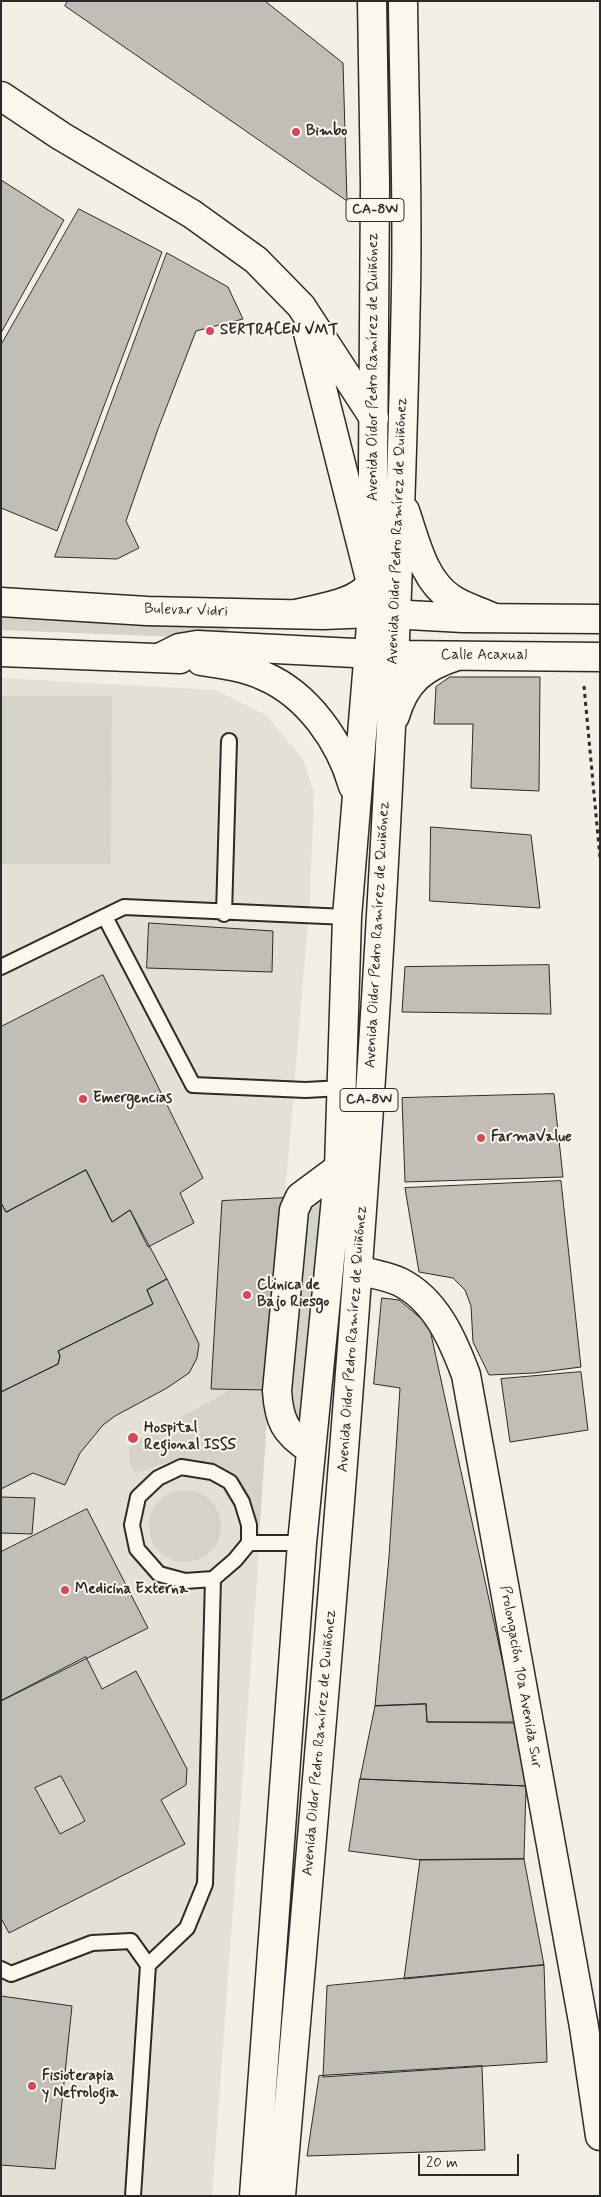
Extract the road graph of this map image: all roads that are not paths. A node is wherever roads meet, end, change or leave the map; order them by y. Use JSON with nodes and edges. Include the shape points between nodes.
{"nodes":[{"id":1,"x":372,"y":1,"type":"edge"},
{"id":2,"x":403,"y":1,"type":"edge"},
{"id":3,"x":1,"y":96,"type":"edge"},
{"id":4,"x":301,"y":306,"type":"junction"},
{"id":5,"x":374,"y":418,"type":"junction"},
{"id":6,"x":399,"y":492,"type":"junction"},
{"id":7,"x":372,"y":583,"type":"junction"},
{"id":8,"x":1,"y":602,"type":"edge"},
{"id":9,"x":296,"y":614,"type":"junction"},
{"id":10,"x":383,"y":614,"type":"junction"},
{"id":11,"x":492,"y":617,"type":"junction"},
{"id":12,"x":600,"y":619,"type":"edge"},
{"id":13,"x":1,"y":652,"type":"edge"},
{"id":14,"x":381,"y":654,"type":"junction"},
{"id":15,"x":457,"y":656,"type":"junction"},
{"id":16,"x":591,"y":656,"type":"edge"},
{"id":17,"x":161,"y":657,"type":"junction"},
{"id":18,"x":229,"y":741,"type":"dead end"},
{"id":19,"x":389,"y":742,"type":"junction"},
{"id":20,"x":356,"y":796,"type":"junction"},
{"id":21,"x":224,"y":914,"type":"junction"},
{"id":22,"x":105,"y":917,"type":"junction"},
{"id":23,"x":346,"y":917,"type":"junction"},
{"id":24,"x":1,"y":967,"type":"edge"},
{"id":25,"x":341,"y":1088,"type":"junction"},
{"id":26,"x":339,"y":1168,"type":"junction"},
{"id":27,"x":359,"y":1270,"type":"junction"},
{"id":28,"x":310,"y":1449,"type":"junction"},
{"id":29,"x":249,"y":1543,"type":"junction"},
{"id":30,"x":302,"y":1544,"type":"junction"},
{"id":31,"x":213,"y":1579,"type":"junction"},
{"id":32,"x":148,"y":1965,"type":"junction"},
{"id":33,"x":1,"y":1969,"type":"edge"},
{"id":34,"x":600,"y":2136,"type":"edge"},
{"id":35,"x":133,"y":2196,"type":"edge"},
{"id":36,"x":254,"y":2196,"type":"edge"},
{"id":37,"x":281,"y":2196,"type":"edge"}],
"edges":[{"from":1,"to":5,"type":"main road","name":"Avenida Oídor Pedro Ramírez de Quiñónez","number":"CA-8W"},
{"from":2,"to":6,"type":"main road","name":"Avenida Oidor Pedro Ramírez de Quiñónez","number":"CA-8W","via":[[407,284]]},
{"from":3,"to":4,"type":"main road","via":[[192,214],[256,260]]},
{"from":4,"to":5,"type":"main road"},
{"from":4,"to":7,"type":"main road"},
{"from":5,"to":7,"type":"main road","name":"Avenida Oídor Pedro Ramírez de Quiñónez","number":"CA-8W"},
{"from":6,"to":10,"type":"main road","name":"Avenida Oidor Pedro Ramírez de Quiñónez","number":"CA-8W"},
{"from":6,"to":11,"type":"main road","via":[[433,582],[454,601]]},
{"from":7,"to":9,"type":"main road","via":[[367,590],[350,599]]},
{"from":7,"to":10,"type":"main road","name":"Avenida Oídor Pedro Ramírez de Quiñónez","number":"CA-8W"},
{"from":8,"to":9,"type":"main road","name":"Bulevar Vidri","via":[[147,611]]},
{"from":9,"to":10,"type":"main road","name":"Bulevar Vidri"},
{"from":10,"to":11,"type":"main road"},
{"from":10,"to":14,"type":"main road","name":"Avenida Oidor Pedro Ramírez de Quiñónez","number":"CA-8W"},
{"from":11,"to":12,"type":"main road"},
{"from":13,"to":17,"type":"main road"},
{"from":14,"to":15,"type":"main road","name":"Calle Acaxual"},
{"from":14,"to":17,"type":"main road","via":[[197,645],[179,648]]},
{"from":14,"to":19,"type":"main road","name":"Avenida Oidor Pedro Ramírez de Quiñónez","number":"CA-8W"},
{"from":14,"to":20,"type":"main road","name":"Avenida Oidor Pedro Ramírez de Quiñónez","number":"CA-8W"},
{"from":15,"to":16,"type":"main road","name":"Calle Acaxual"},
{"from":15,"to":19,"type":"main road","via":[[434,663],[405,691]]},
{"from":17,"to":20,"type":"main road","via":[[224,664],[265,676],[297,697],[337,744],[347,764]]},
{"from":18,"to":21,"type":"lane"},
{"from":19,"to":27,"type":"main road","name":"Avenida Oidor Pedro Ramírez de Quiñónez","number":"CA-8W"},
{"from":20,"to":23,"type":"main road","name":"Avenida Oidor Pedro Ramírez de Quiñónez","number":"CA-8W"},
{"from":21,"to":22,"type":"lane","via":[[124,907]]},
{"from":21,"to":23,"type":"lane"},
{"from":22,"to":24,"type":"lane"},
{"from":22,"to":25,"type":"lane","via":[[193,1085],[306,1090]]},
{"from":23,"to":25,"type":"main road","name":"Avenida Oidor Pedro Ramírez de Quiñónez","number":"CA-8W"},
{"from":25,"to":26,"type":"main road","name":"Avenida Oidor Pedro Ramírez de Quiñónez","number":"CA-8W"},
{"from":26,"to":28,"type":"main road","name":"Avenida Oidor Pedro Ramírez de Quiñónez","number":"CA-8W"},
{"from":26,"to":28,"type":"main road","via":[[300,1197],[294,1210],[277,1391],[278,1410],[293,1439]]},
{"from":27,"to":34,"type":"main road","name":"Prolongación 10a Avenida Sur","via":[[398,1281],[416,1291],[453,1341],[466,1375],[584,2028]]},
{"from":27,"to":37,"type":"main road","name":"Avenida Oidor Pedro Ramírez de Quiñónez","number":"CA-8W"},
{"from":28,"to":30,"type":"main road","name":"Avenida Oidor Pedro Ramírez de Quiñónez","number":"CA-8W"},
{"from":29,"to":30,"type":"lane"},
{"from":29,"to":31,"type":"lane"},
{"from":29,"to":31,"type":"lane","via":[[249,1525],[242,1502],[230,1482],[212,1472],[181,1467],[158,1478],[138,1497],[132,1525],[137,1549],[159,1574],[185,1581]]},
{"from":30,"to":36,"type":"main road","name":"Avenida Oidor Pedro Ramírez de Quiñónez","number":"CA-8W"},
{"from":31,"to":32,"type":"lane","via":[[205,1884],[187,1928]]},
{"from":32,"to":33,"type":"lane","via":[[131,1941],[92,1943],[11,1974]]},
{"from":32,"to":35,"type":"lane"}]}
